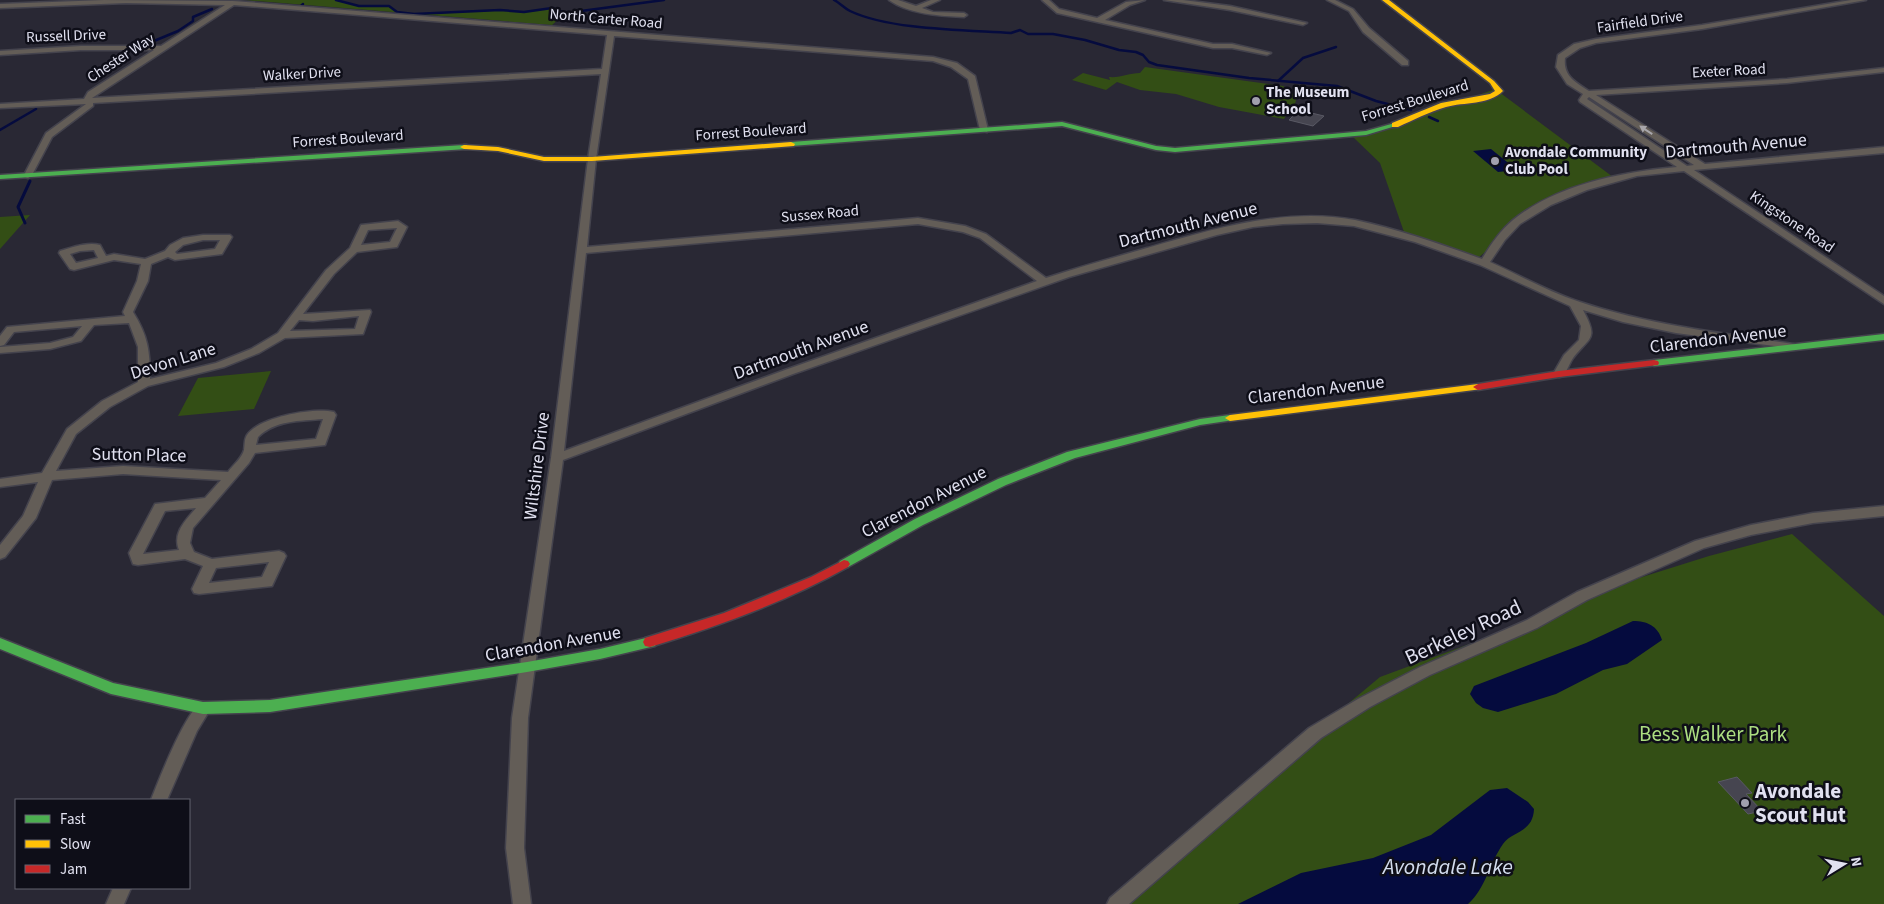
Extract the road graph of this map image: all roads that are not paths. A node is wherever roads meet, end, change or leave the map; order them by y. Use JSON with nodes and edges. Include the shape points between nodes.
{"nodes":[{"id":1,"x":892,"y":0,"type":"edge"},
{"id":2,"x":937,"y":0,"type":"edge"},
{"id":3,"x":1045,"y":0,"type":"edge"},
{"id":4,"x":1142,"y":0,"type":"edge"},
{"id":5,"x":1167,"y":0,"type":"edge"},
{"id":6,"x":1330,"y":0,"type":"edge"},
{"id":7,"x":1385,"y":0,"type":"edge"},
{"id":8,"x":1863,"y":0,"type":"edge"},
{"id":9,"x":233,"y":3,"type":"junction"},
{"id":10,"x":0,"y":6,"type":"edge"},
{"id":11,"x":914,"y":9,"type":"junction"},
{"id":12,"x":964,"y":15,"type":"dead end"},
{"id":13,"x":1099,"y":20,"type":"junction"},
{"id":14,"x":1303,"y":23,"type":"dead end"},
{"id":15,"x":611,"y":32,"type":"junction"},
{"id":16,"x":163,"y":48,"type":"junction"},
{"id":17,"x":0,"y":53,"type":"edge"},
{"id":18,"x":1267,"y":53,"type":"dead end"},
{"id":19,"x":1405,"y":63,"type":"dead end"},
{"id":20,"x":1884,"y":70,"type":"edge"},
{"id":21,"x":606,"y":71,"type":"junction"},
{"id":22,"x":1587,"y":93,"type":"junction"},
{"id":23,"x":1574,"y":94,"type":"dead end"},
{"id":24,"x":87,"y":100,"type":"junction"},
{"id":25,"x":0,"y":106,"type":"edge"},
{"id":26,"x":984,"y":130,"type":"junction"},
{"id":27,"x":1884,"y":150,"type":"edge"},
{"id":28,"x":592,"y":159,"type":"junction"},
{"id":29,"x":1702,"y":166,"type":"junction"},
{"id":30,"x":1684,"y":168,"type":"junction"},
{"id":31,"x":28,"y":175,"type":"junction"},
{"id":32,"x":0,"y":177,"type":"edge"},
{"id":33,"x":354,"y":250,"type":"junction"},
{"id":34,"x":581,"y":250,"type":"junction"},
{"id":35,"x":169,"y":253,"type":"junction"},
{"id":36,"x":103,"y":259,"type":"dead end"},
{"id":37,"x":146,"y":262,"type":"junction"},
{"id":38,"x":1484,"y":263,"type":"junction"},
{"id":39,"x":1044,"y":282,"type":"junction"},
{"id":40,"x":1884,"y":301,"type":"edge"},
{"id":41,"x":1574,"y":304,"type":"junction"},
{"id":42,"x":296,"y":317,"type":"junction"},
{"id":43,"x":132,"y":319,"type":"junction"},
{"id":44,"x":91,"y":322,"type":"junction"},
{"id":45,"x":282,"y":335,"type":"junction"},
{"id":46,"x":1720,"y":336,"type":"junction"},
{"id":47,"x":1884,"y":337,"type":"edge"},
{"id":48,"x":0,"y":343,"type":"edge"},
{"id":49,"x":1796,"y":347,"type":"junction"},
{"id":50,"x":0,"y":350,"type":"edge"},
{"id":51,"x":1740,"y":354,"type":"junction"},
{"id":52,"x":1560,"y":374,"type":"junction"},
{"id":53,"x":144,"y":384,"type":"junction"},
{"id":54,"x":250,"y":450,"type":"junction"},
{"id":55,"x":557,"y":458,"type":"junction"},
{"id":56,"x":231,"y":476,"type":"junction"},
{"id":57,"x":46,"y":478,"type":"junction"},
{"id":58,"x":0,"y":483,"type":"edge"},
{"id":59,"x":209,"y":502,"type":"junction"},
{"id":60,"x":1884,"y":511,"type":"edge"},
{"id":61,"x":0,"y":554,"type":"edge"},
{"id":62,"x":187,"y":554,"type":"junction"},
{"id":63,"x":211,"y":564,"type":"junction"},
{"id":64,"x":0,"y":643,"type":"edge"},
{"id":65,"x":528,"y":668,"type":"junction"},
{"id":66,"x":202,"y":708,"type":"junction"},
{"id":67,"x":159,"y":799,"type":"edge"},
{"id":68,"x":122,"y":889,"type":"edge"},
{"id":69,"x":115,"y":904,"type":"edge"},
{"id":70,"x":522,"y":904,"type":"edge"},
{"id":71,"x":1116,"y":904,"type":"edge"}],
"edges":[{"from":1,"to":11,"type":"street"},
{"from":2,"to":11,"type":"street"},
{"from":3,"to":13,"type":"street","via":[[1058,11]]},
{"from":4,"to":13,"type":"street","via":[[1128,3]]},
{"from":5,"to":14,"type":"street","via":[[1230,8]]},
{"from":6,"to":19,"type":"street","via":[[1350,10],[1366,30]]},
{"from":7,"to":26,"type":"street","name":"Forrest Boulevard","via":[[1492,82],[1499,91],[1444,105],[1366,133],[1219,147],[1156,148],[1062,124]]},
{"from":8,"to":22,"type":"street","name":"Fairfield Drive","via":[[1577,46],[1562,57],[1560,67],[1570,82]]},
{"from":9,"to":10,"type":"street","name":"North Carter Road","via":[[126,1]]},
{"from":9,"to":15,"type":"street","name":"North Carter Road"},
{"from":9,"to":16,"type":"street","name":"Chester Way"},
{"from":11,"to":12,"type":"street","via":[[932,14]]},
{"from":13,"to":18,"type":"street","via":[[1213,46]]},
{"from":15,"to":21,"type":"street","name":"Wiltshire Drive"},
{"from":15,"to":26,"type":"street","name":"North Carter Road","via":[[946,61],[972,78]]},
{"from":16,"to":17,"type":"street","name":"Russell Drive","via":[[81,48]]},
{"from":16,"to":24,"type":"street","name":"Chester Way","via":[[91,94]]},
{"from":20,"to":22,"type":"street","name":"Exeter Road","via":[[1787,81]]},
{"from":21,"to":24,"type":"street","name":"Walker Drive"},
{"from":21,"to":28,"type":"street","name":"Wiltshire Drive"},
{"from":22,"to":23,"type":"street","name":"Exeter Road"},
{"from":29,"to":22,"type":"street","name":"Fairfield Drive","one_way":true},
{"from":22,"to":30,"type":"street","name":"Kingstone Road","via":[[1583,100]]},
{"from":24,"to":25,"type":"street","name":"Walker Drive"},
{"from":24,"to":31,"type":"street","name":"Chester Way","via":[[90,104],[49,135]]},
{"from":26,"to":28,"type":"street","name":"Forrest Boulevard"},
{"from":27,"to":29,"type":"street","name":"Dartmouth Avenue"},
{"from":28,"to":31,"type":"street","name":"Forrest Boulevard","via":[[544,159],[498,149],[468,147]]},
{"from":28,"to":34,"type":"street","name":"Wiltshire Drive"},
{"from":29,"to":30,"type":"street","name":"Dartmouth Avenue"},
{"from":30,"to":38,"type":"street","name":"Dartmouth Avenue","via":[[1637,173],[1568,194],[1531,213],[1504,234]]},
{"from":30,"to":40,"type":"street","name":"Kingstone Road"},
{"from":31,"to":32,"type":"street","name":"Forrest Boulevard"},
{"from":33,"to":33,"type":"street","name":"Devon Lane","via":[[364,227],[398,224],[402,227],[394,245]]},
{"from":33,"to":42,"type":"street","name":"Devon Lane","via":[[330,272]]},
{"from":34,"to":39,"type":"street","name":"Sussex Road","via":[[918,221],[965,229],[983,236]]},
{"from":34,"to":55,"type":"street","name":"Wiltshire Drive"},
{"from":35,"to":35,"type":"street","via":[[180,242],[227,237],[218,252],[174,257]]},
{"from":35,"to":37,"type":"street"},
{"from":36,"to":37,"type":"street","via":[[126,258]]},
{"from":37,"to":43,"type":"street","via":[[146,277],[128,312]]},
{"from":38,"to":39,"type":"street","name":"Dartmouth Avenue","via":[[1418,240],[1354,223],[1283,221],[1215,232]]},
{"from":38,"to":41,"type":"street"},
{"from":39,"to":55,"type":"street","name":"Dartmouth Avenue"},
{"from":41,"to":46,"type":"street","via":[[1627,320]]},
{"from":41,"to":52,"type":"street","via":[[1586,326],[1584,341],[1568,357]]},
{"from":42,"to":45,"type":"street","name":"Devon Lane"},
{"from":42,"to":45,"type":"street","name":"Devon Lane","via":[[366,312],[359,332]]},
{"from":43,"to":44,"type":"street"},
{"from":43,"to":53,"type":"street","via":[[145,349]]},
{"from":44,"to":48,"type":"street","via":[[11,329]]},
{"from":44,"to":50,"type":"street","via":[[77,339],[50,346]]},
{"from":45,"to":53,"type":"street","name":"Devon Lane","via":[[239,358]]},
{"from":46,"to":49,"type":"street"},
{"from":46,"to":51,"type":"street"},
{"from":47,"to":49,"type":"street","name":"Clarendon Avenue"},
{"from":49,"to":51,"type":"street","name":"Clarendon Avenue"},
{"from":51,"to":52,"type":"street","name":"Clarendon Avenue"},
{"from":52,"to":65,"type":"street","name":"Clarendon Avenue","via":[[1464,390],[1200,422],[1071,455],[1002,482],[919,522],[815,580],[729,616],[659,640]]},
{"from":53,"to":57,"type":"street","name":"Devon Lane","via":[[106,404],[71,432]]},
{"from":54,"to":54,"type":"street","via":[[321,442],[330,415],[272,421],[252,436]]},
{"from":54,"to":56,"type":"street"},
{"from":55,"to":65,"type":"street","name":"Wiltshire Drive"},
{"from":56,"to":57,"type":"street","name":"Sutton Place","via":[[123,470]]},
{"from":56,"to":59,"type":"street"},
{"from":57,"to":58,"type":"street","name":"Sutton Place"},
{"from":57,"to":61,"type":"street","name":"Devon Lane","via":[[29,518]]},
{"from":59,"to":62,"type":"street","via":[[186,527],[183,543]]},
{"from":59,"to":62,"type":"street","via":[[160,507],[136,553],[138,560]]},
{"from":60,"to":71,"type":"street","name":"Berkeley Road","via":[[1813,518],[1700,544],[1582,596],[1532,624],[1425,671],[1356,706],[1315,733]]},
{"from":62,"to":63,"type":"street"},
{"from":63,"to":63,"type":"street","via":[[199,589],[267,582],[279,556]]},
{"from":64,"to":66,"type":"street","name":"Clarendon Avenue","via":[[111,688]]},
{"from":65,"to":66,"type":"street","name":"Clarendon Avenue","via":[[270,706]]},
{"from":65,"to":70,"type":"street","name":"Wiltshire Drive","via":[[520,718],[515,848]]},
{"from":66,"to":67,"type":"street"},
{"from":68,"to":69,"type":"street"}]}
